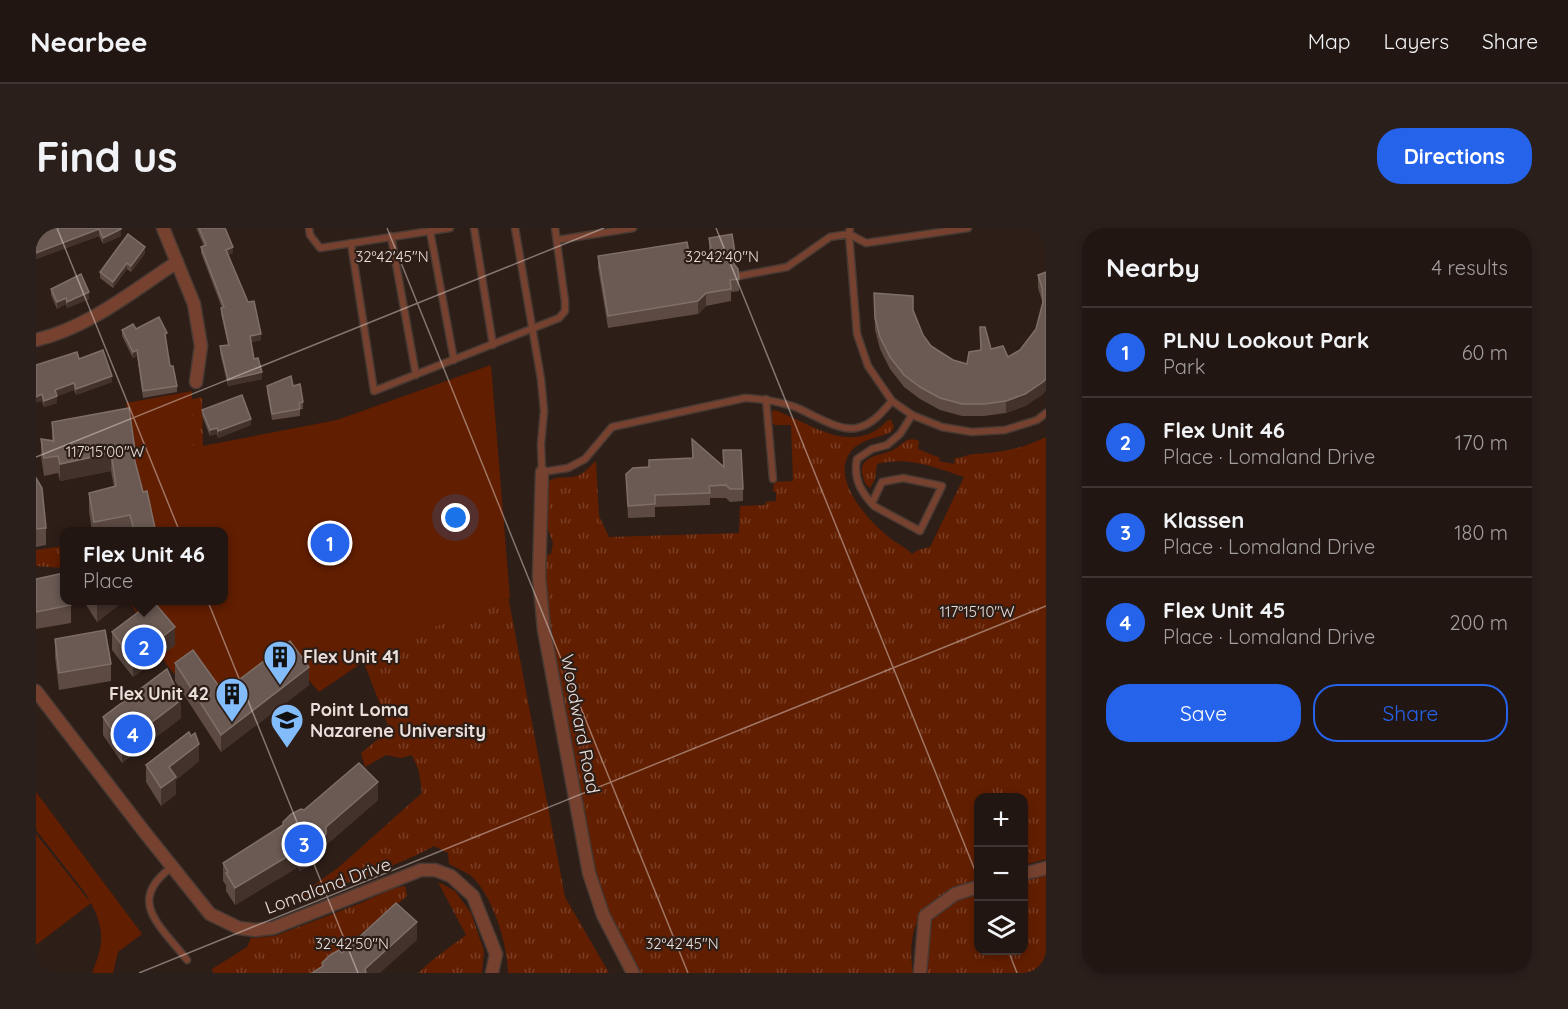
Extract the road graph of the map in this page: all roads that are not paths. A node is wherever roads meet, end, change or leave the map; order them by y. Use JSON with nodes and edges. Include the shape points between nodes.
{"nodes":[{"id":1,"x":163,"y":228,"type":"edge"},
{"id":2,"x":309,"y":228,"type":"edge"},
{"id":3,"x":450,"y":228,"type":"edge"},
{"id":4,"x":474,"y":228,"type":"edge"},
{"id":5,"x":515,"y":228,"type":"edge"},
{"id":6,"x":555,"y":228,"type":"edge"},
{"id":7,"x":633,"y":228,"type":"edge"},
{"id":8,"x":968,"y":228,"type":"edge"},
{"id":9,"x":430,"y":231,"type":"junction"},
{"id":10,"x":849,"y":231,"type":"edge"},
{"id":11,"x":391,"y":236,"type":"junction"},
{"id":12,"x":557,"y":240,"type":"junction"},
{"id":13,"x":351,"y":243,"type":"junction"},
{"id":14,"x":177,"y":262,"type":"junction"},
{"id":15,"x":739,"y":276,"type":"edge"},
{"id":16,"x":531,"y":329,"type":"junction"},
{"id":17,"x":36,"y":340,"type":"edge"},
{"id":18,"x":493,"y":345,"type":"junction"},
{"id":19,"x":454,"y":360,"type":"junction"},
{"id":20,"x":416,"y":375,"type":"junction"},
{"id":21,"x":196,"y":382,"type":"dead end"},
{"id":22,"x":766,"y":399,"type":"junction"},
{"id":23,"x":892,"y":401,"type":"junction"},
{"id":24,"x":1046,"y":413,"type":"edge"},
{"id":25,"x":912,"y":415,"type":"junction"},
{"id":26,"x":542,"y":472,"type":"junction"},
{"id":27,"x":773,"y":479,"type":"dead end"},
{"id":28,"x":872,"y":503,"type":"junction"},
{"id":29,"x":36,"y":691,"type":"edge"},
{"id":30,"x":172,"y":867,"type":"junction"},
{"id":31,"x":1046,"y":868,"type":"edge"},
{"id":32,"x":1028,"y":873,"type":"edge"},
{"id":33,"x":974,"y":888,"type":"edge"},
{"id":34,"x":187,"y":960,"type":"dead end"},
{"id":35,"x":492,"y":973,"type":"edge"},
{"id":36,"x":633,"y":973,"type":"edge"},
{"id":37,"x":920,"y":973,"type":"edge"}],
"edges":[{"from":1,"to":14,"type":"street"},
{"from":2,"to":13,"type":"lane","via":[[320,248]]},
{"from":3,"to":9,"type":"lane"},
{"from":4,"to":18,"type":"lane"},
{"from":5,"to":16,"type":"lane"},
{"from":6,"to":12,"type":"lane"},
{"from":7,"to":12,"type":"lane"},
{"from":8,"to":10,"type":"lane","via":[[866,243]]},
{"from":9,"to":11,"type":"lane"},
{"from":9,"to":19,"type":"lane"},
{"from":10,"to":15,"type":"lane","via":[[830,237],[787,267]]},
{"from":10,"to":23,"type":"lane","via":[[857,334],[868,366]]},
{"from":11,"to":13,"type":"lane"},
{"from":11,"to":20,"type":"lane"},
{"from":12,"to":16,"type":"lane","via":[[565,311],[559,318]]},
{"from":13,"to":20,"type":"lane","via":[[374,391]]},
{"from":14,"to":17,"type":"street","via":[[94,316]]},
{"from":14,"to":21,"type":"street","via":[[194,304],[201,346]]},
{"from":16,"to":18,"type":"lane"},
{"from":16,"to":26,"type":"lane","via":[[544,411]]},
{"from":18,"to":19,"type":"lane"},
{"from":19,"to":20,"type":"lane"},
{"from":22,"to":23,"type":"lane","via":[[795,407],[832,425],[859,428],[878,417]]},
{"from":22,"to":26,"type":"lane","via":[[745,398],[612,426],[585,459],[568,468]]},
{"from":22,"to":27,"type":"lane"},
{"from":23,"to":25,"type":"lane"},
{"from":24,"to":25,"type":"lane","via":[[1037,420],[1005,430],[972,432],[942,427]]},
{"from":25,"to":28,"type":"lane","via":[[887,445],[857,459],[855,472],[861,492]]},
{"from":26,"to":36,"type":"street","name":"Woodward Road","via":[[539,577],[544,630],[589,873],[603,915]]},
{"from":28,"to":28,"type":"lane","via":[[882,482],[903,478],[942,486],[920,531]]},
{"from":29,"to":30,"type":"street","name":"Lomaland Drive"},
{"from":30,"to":34,"type":"lane","via":[[159,876],[148,902],[152,914]]},
{"from":30,"to":35,"type":"street","name":"Lomaland Drive","via":[[210,914],[240,928],[255,930],[273,928],[421,870],[435,870],[451,876],[473,896],[496,954]]},
{"from":31,"to":32,"type":"street"},
{"from":33,"to":37,"type":"street","via":[[955,894],[925,916]]}]}
